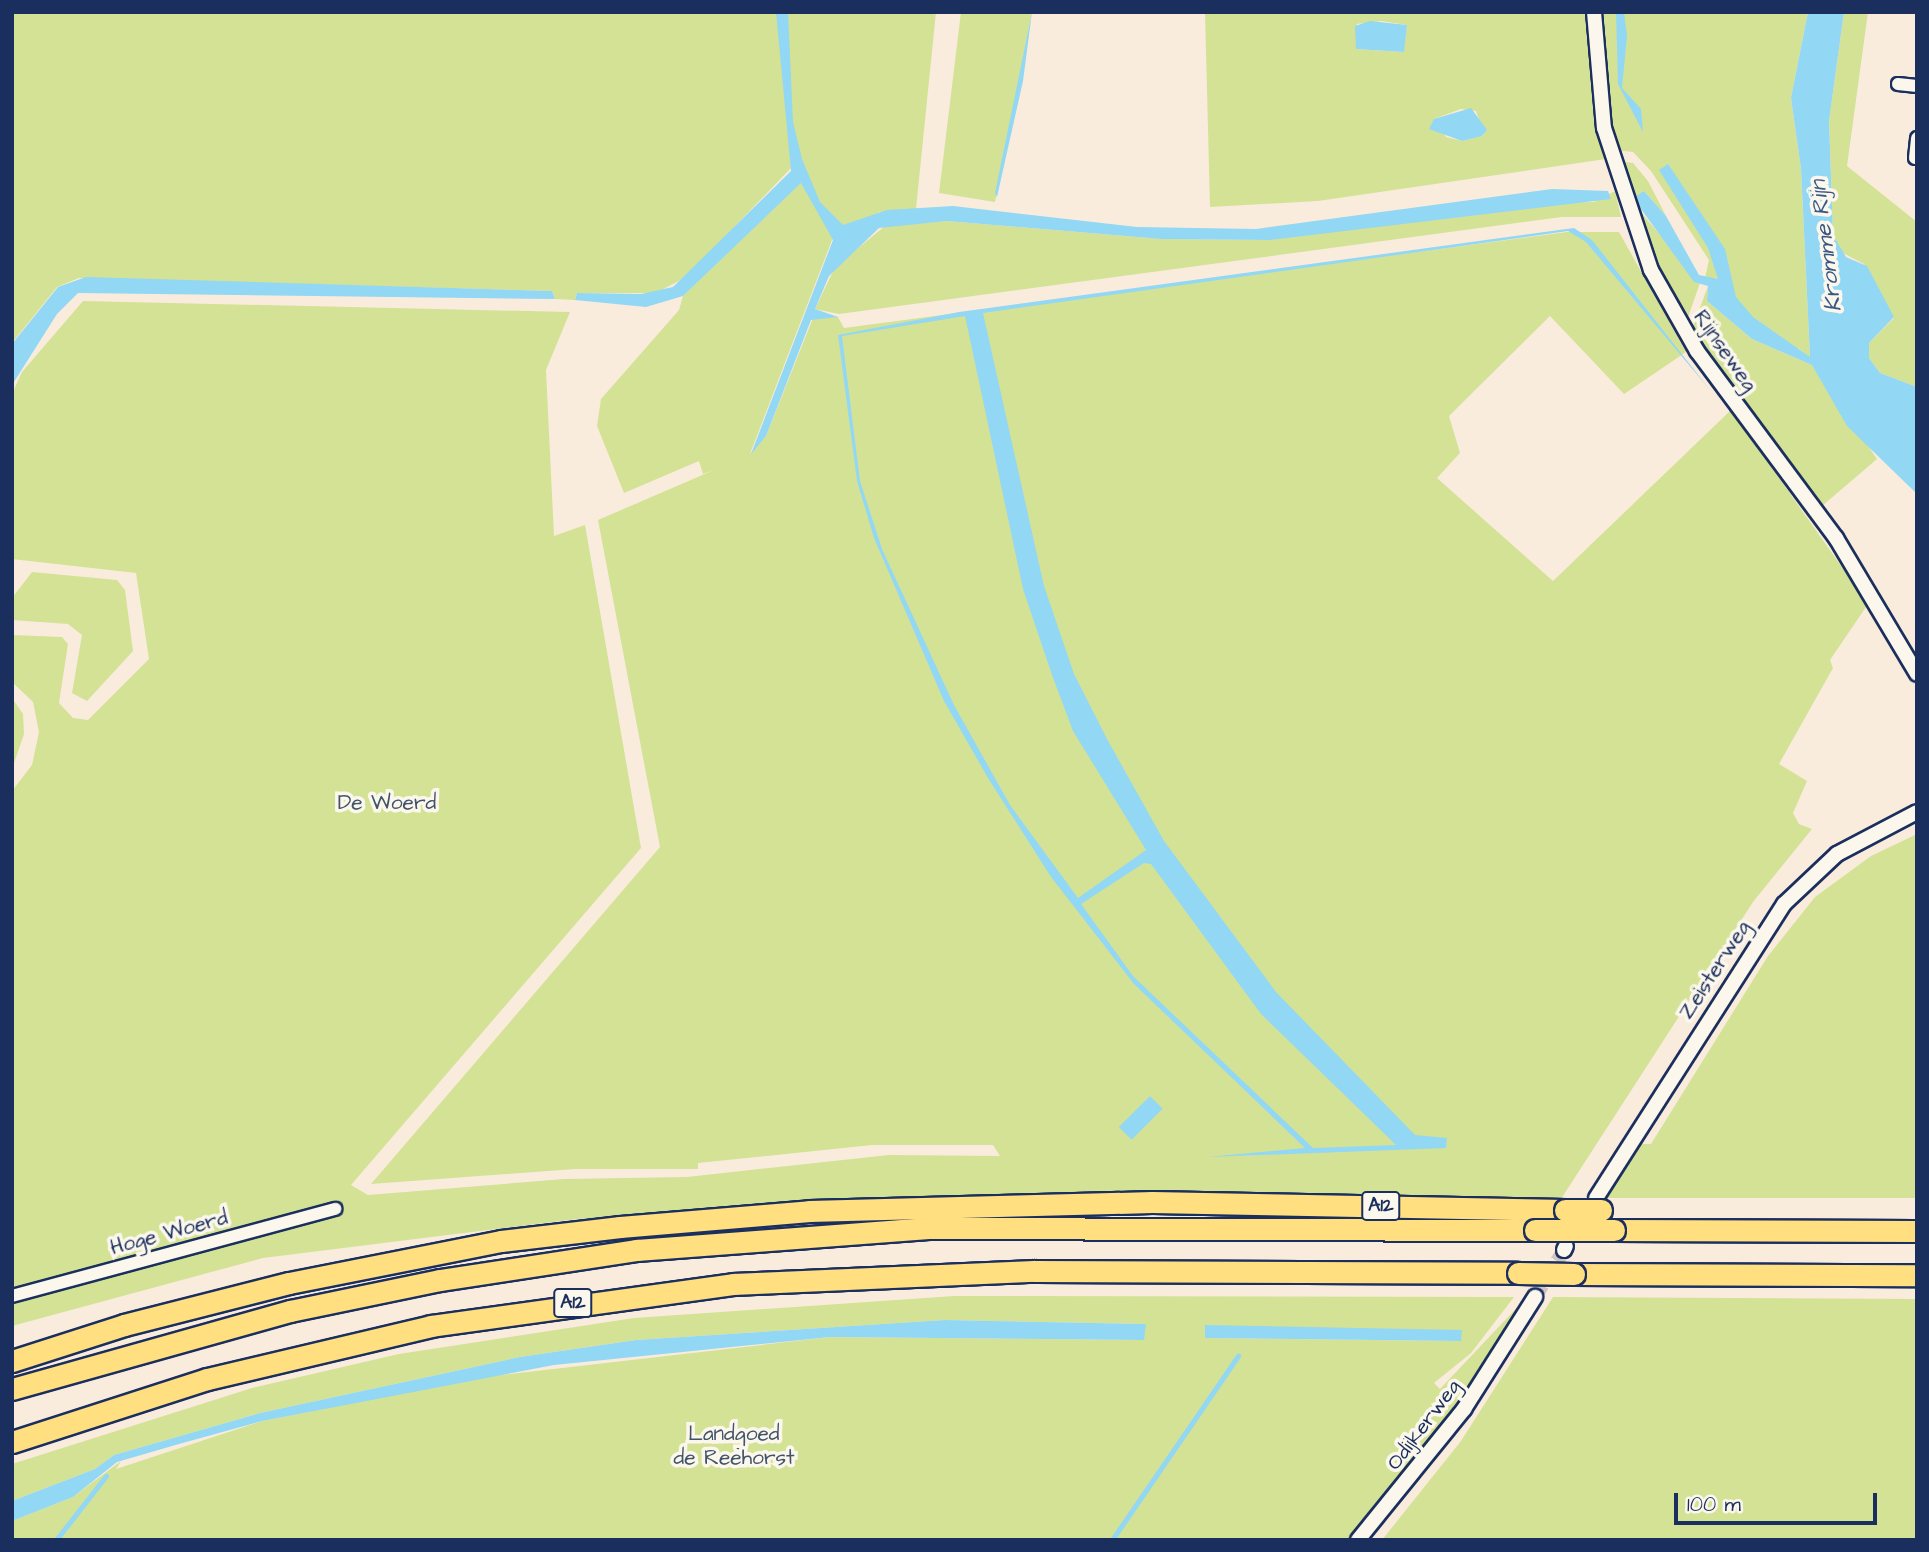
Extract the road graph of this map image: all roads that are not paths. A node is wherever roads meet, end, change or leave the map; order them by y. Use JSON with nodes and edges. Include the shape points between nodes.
{"nodes":[{"id":1,"x":1594,"y":12,"type":"edge"},
{"id":2,"x":1898,"y":84,"type":"dead end"},
{"id":3,"x":1917,"y":86,"type":"edge"},
{"id":4,"x":1917,"y":138,"type":"edge"},
{"id":5,"x":1915,"y":158,"type":"edge"},
{"id":6,"x":1917,"y":674,"type":"edge"},
{"id":7,"x":1917,"y":812,"type":"edge"},
{"id":8,"x":1598,"y":1204,"type":"junction"},
{"id":9,"x":335,"y":1209,"type":"dead end"},
{"id":10,"x":1661,"y":1229,"type":"junction"},
{"id":11,"x":1917,"y":1231,"type":"edge"},
{"id":12,"x":1917,"y":1275,"type":"edge"},
{"id":13,"x":12,"y":1296,"type":"edge"},
{"id":14,"x":1535,"y":1297,"type":"tunnel mouth"},
{"id":15,"x":12,"y":1362,"type":"edge"},
{"id":16,"x":12,"y":1389,"type":"edge"},
{"id":17,"x":12,"y":1442,"type":"edge"},
{"id":18,"x":1358,"y":1540,"type":"edge"}],
"edges":[{"from":1,"to":6,"type":"street","name":"Rijnseweg","via":[[1604,128],[1651,270],[1696,351],[1836,538]]},
{"from":2,"to":3,"type":"street"},
{"from":4,"to":5,"type":"street"},
{"from":7,"to":8,"type":"street","name":"Zeisterweg","via":[[1837,854],[1784,904]]},
{"from":8,"to":10,"type":"highway","number":"A12"},
{"from":8,"to":15,"type":"highway","number":"A12","bridge":true,"via":[[1565,1209],[1152,1202],[809,1211],[501,1241],[205,1303]]},
{"from":9,"to":13,"type":"street","name":"Hoge Woerd"},
{"from":10,"to":11,"type":"highway","number":"A12"},
{"from":10,"to":16,"type":"highway","number":"A12","bridge":true,"via":[[930,1228],[544,1262],[290,1311]]},
{"from":12,"to":17,"type":"highway","number":"A12","bridge":true,"via":[[1151,1271],[815,1277],[576,1303],[431,1326],[268,1363]]},
{"from":14,"to":18,"type":"street","name":"Odijkerweg","via":[[1464,1409]]}]}
